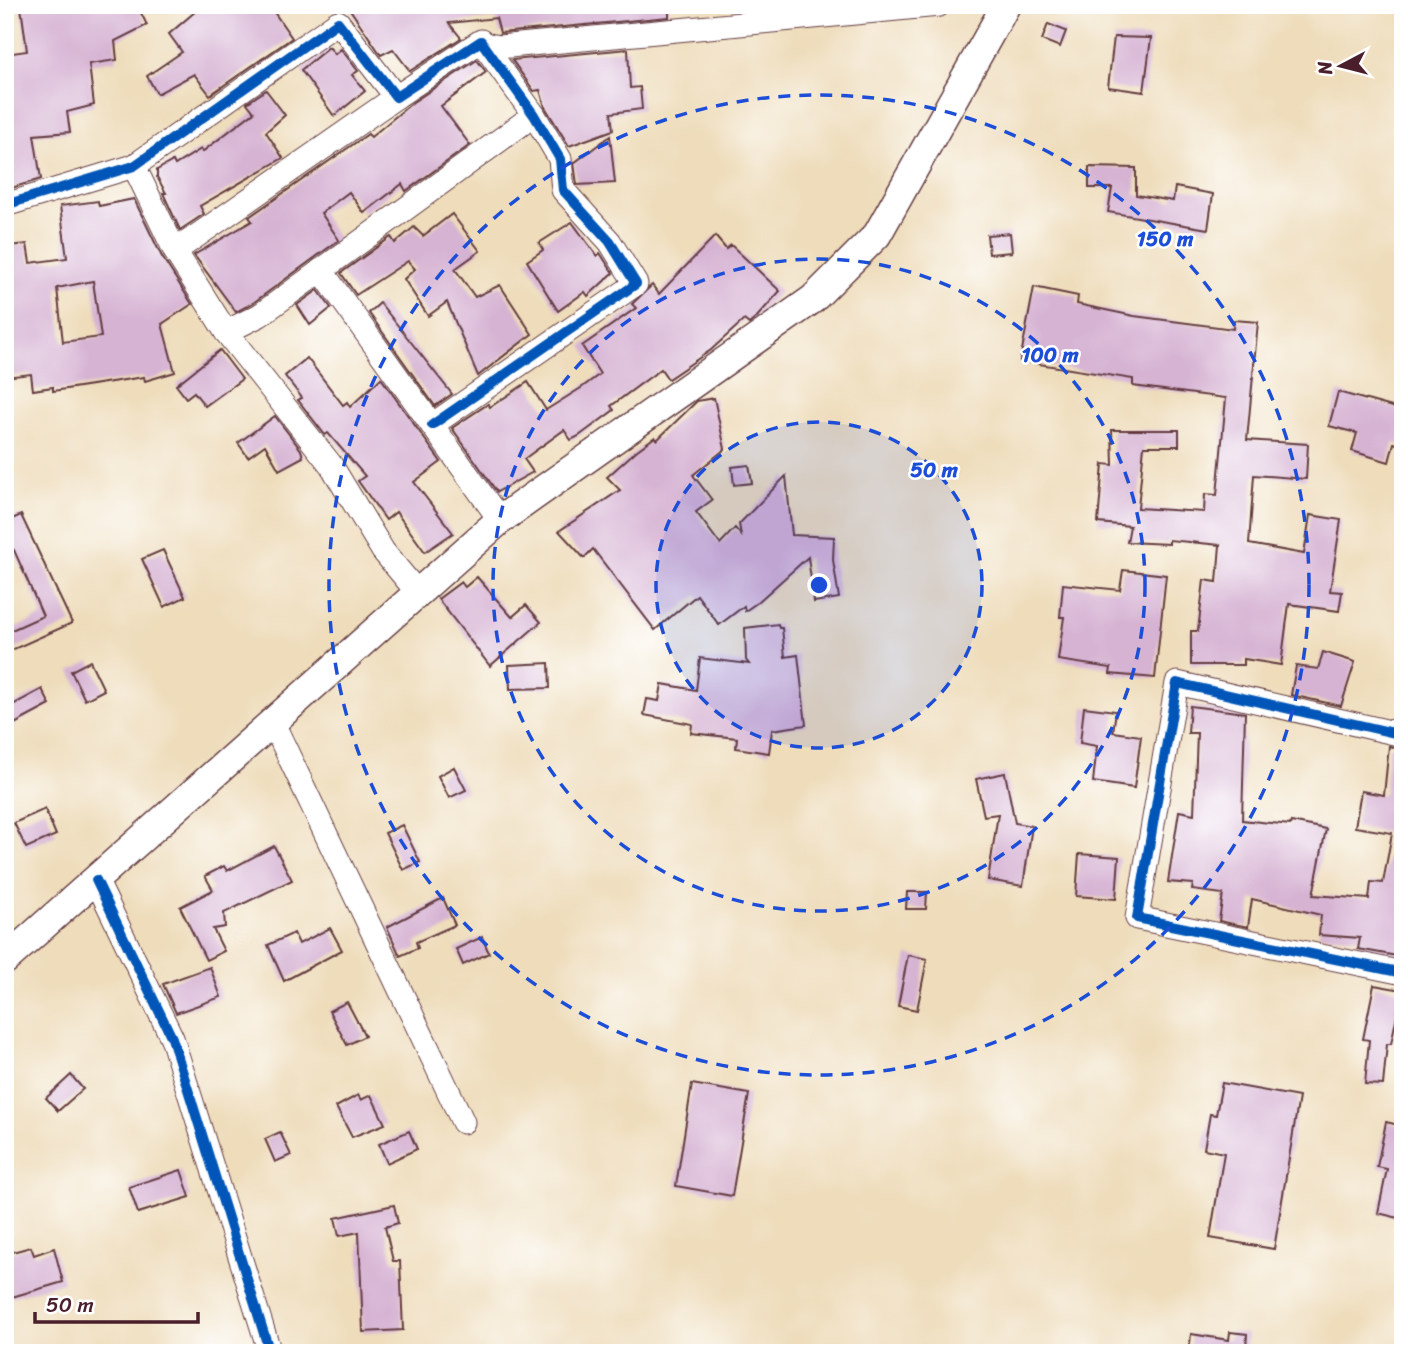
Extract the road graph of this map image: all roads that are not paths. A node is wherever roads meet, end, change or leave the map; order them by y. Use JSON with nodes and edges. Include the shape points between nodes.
{"nodes":[{"id":1,"x":939,"y":5,"type":"edge"},
{"id":2,"x":1006,"y":5,"type":"edge"},
{"id":3,"x":484,"y":44,"type":"junction"},
{"id":4,"x":396,"y":97,"type":"junction"},
{"id":5,"x":534,"y":115,"type":"junction"},
{"id":6,"x":134,"y":166,"type":"junction"},
{"id":7,"x":5,"y":205,"type":"edge"},
{"id":8,"x":175,"y":251,"type":"junction"},
{"id":9,"x":321,"y":270,"type":"junction"},
{"id":10,"x":226,"y":332,"type":"junction"},
{"id":11,"x":432,"y":425,"type":"junction"},
{"id":12,"x":500,"y":520,"type":"junction"},
{"id":13,"x":418,"y":593,"type":"junction"},
{"id":14,"x":273,"y":723,"type":"junction"},
{"id":15,"x":1403,"y":735,"type":"edge"},
{"id":16,"x":96,"y":880,"type":"junction"},
{"id":17,"x":5,"y":960,"type":"edge"},
{"id":18,"x":1403,"y":973,"type":"edge"},
{"id":19,"x":463,"y":1122,"type":"dead end"},
{"id":20,"x":270,"y":1353,"type":"edge"}],
"edges":[{"from":1,"to":3,"type":"street","via":[[499,47]]},
{"from":2,"to":12,"type":"main road","via":[[877,235],[813,299]]},
{"from":3,"to":4,"type":"street","via":[[481,41]]},
{"from":3,"to":5,"type":"street"},
{"from":4,"to":6,"type":"street","via":[[338,22]]},
{"from":4,"to":8,"type":"street"},
{"from":5,"to":9,"type":"street"},
{"from":5,"to":11,"type":"street","via":[[560,159],[564,190],[610,242],[636,284]]},
{"from":6,"to":7,"type":"street"},
{"from":6,"to":8,"type":"street"},
{"from":8,"to":10,"type":"street"},
{"from":9,"to":10,"type":"street","via":[[260,315]]},
{"from":9,"to":11,"type":"street"},
{"from":10,"to":13,"type":"street","via":[[331,465],[383,551]]},
{"from":11,"to":12,"type":"street"},
{"from":12,"to":13,"type":"main road"},
{"from":13,"to":14,"type":"main road"},
{"from":14,"to":16,"type":"main road"},
{"from":14,"to":19,"type":"street"},
{"from":15,"to":18,"type":"street","via":[[1177,683],[1138,918]]},
{"from":16,"to":17,"type":"main road"},
{"from":16,"to":20,"type":"street","via":[[173,1038]]}]}
